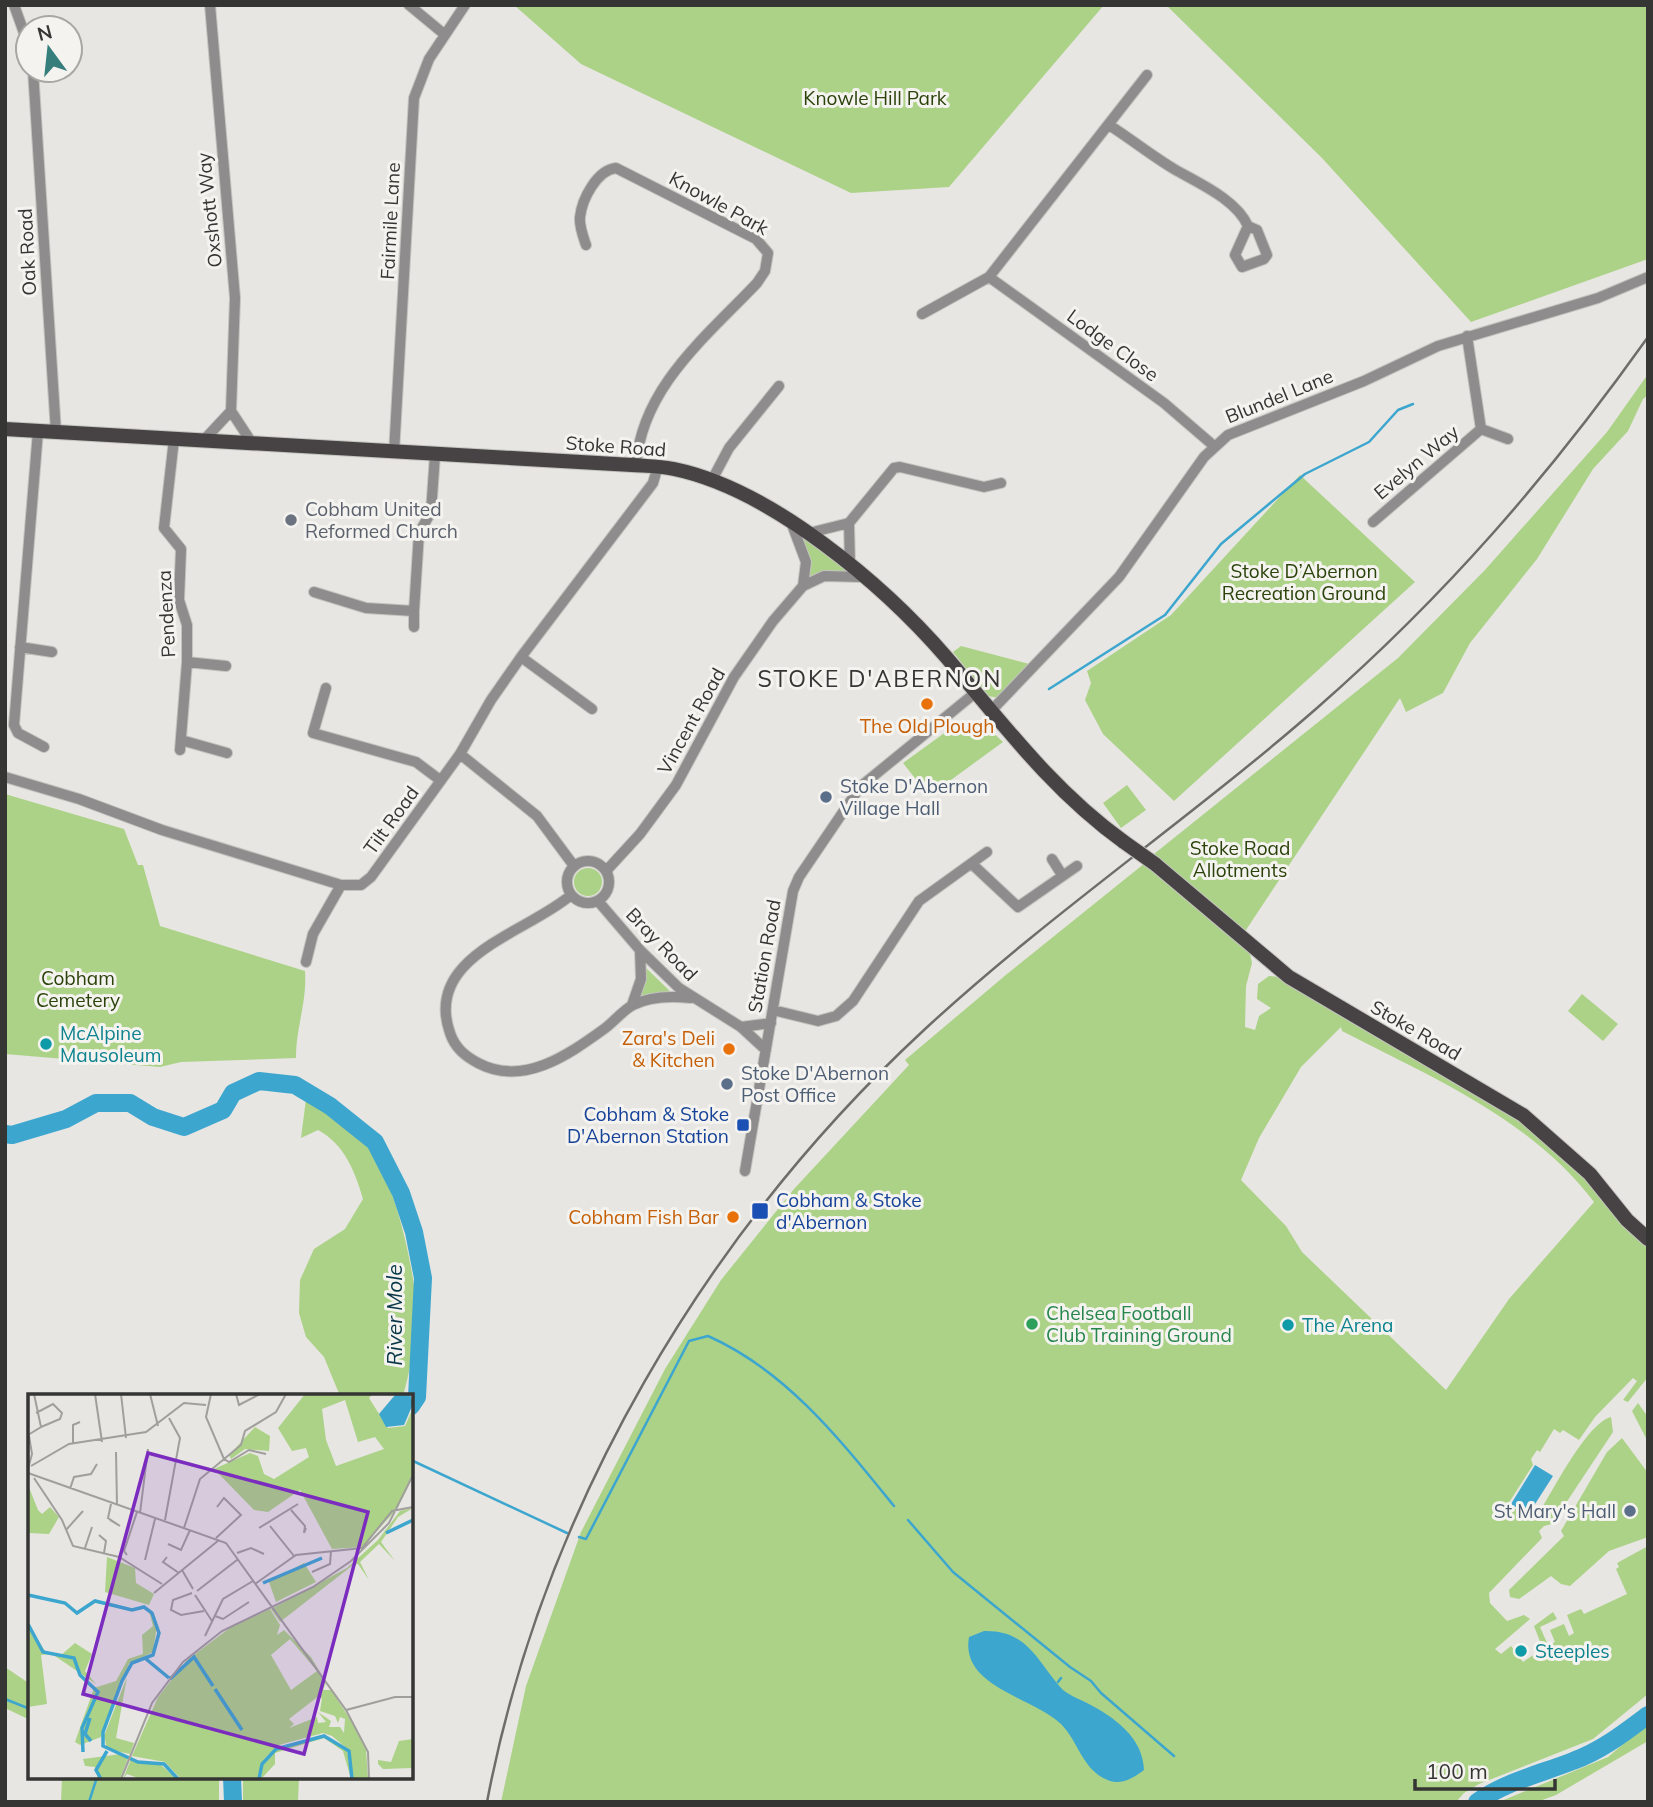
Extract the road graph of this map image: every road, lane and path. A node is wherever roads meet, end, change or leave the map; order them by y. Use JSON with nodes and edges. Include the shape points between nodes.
{"nodes":[{"id":1,"x":210,"y":5,"type":"edge"},
{"id":2,"x":409,"y":5,"type":"edge"},
{"id":3,"x":465,"y":5,"type":"edge"},
{"id":4,"x":444,"y":34,"type":"junction"},
{"id":5,"x":1147,"y":75,"type":"dead end"},
{"id":6,"x":34,"y":84,"type":"edge"},
{"id":7,"x":1109,"y":125,"type":"junction"},
{"id":8,"x":1248,"y":226,"type":"dead end"},
{"id":9,"x":586,"y":245,"type":"dead end"},
{"id":10,"x":989,"y":277,"type":"junction"},
{"id":11,"x":1648,"y":277,"type":"edge"},
{"id":12,"x":922,"y":314,"type":"dead end"},
{"id":13,"x":1466,"y":336,"type":"junction"},
{"id":14,"x":784,"y":399,"type":"dead end"},
{"id":15,"x":231,"y":411,"type":"junction"},
{"id":16,"x":5,"y":429,"type":"edge"},
{"id":17,"x":1481,"y":429,"type":"junction"},
{"id":18,"x":38,"y":431,"type":"junction"},
{"id":19,"x":56,"y":432,"type":"junction"},
{"id":20,"x":174,"y":439,"type":"junction"},
{"id":21,"x":1508,"y":439,"type":"dead end"},
{"id":22,"x":203,"y":441,"type":"junction"},
{"id":23,"x":252,"y":443,"type":"junction"},
{"id":24,"x":1214,"y":446,"type":"junction"},
{"id":25,"x":394,"y":453,"type":"junction"},
{"id":26,"x":435,"y":455,"type":"junction"},
{"id":27,"x":636,"y":465,"type":"junction"},
{"id":28,"x":658,"y":467,"type":"junction"},
{"id":29,"x":712,"y":480,"type":"junction"},
{"id":30,"x":1001,"y":483,"type":"dead end"},
{"id":31,"x":789,"y":518,"type":"junction"},
{"id":32,"x":1373,"y":522,"type":"dead end"},
{"id":33,"x":849,"y":523,"type":"junction"},
{"id":34,"x":809,"y":533,"type":"junction"},
{"id":35,"x":850,"y":566,"type":"junction"},
{"id":36,"x":862,"y":577,"type":"junction"},
{"id":37,"x":803,"y":586,"type":"junction"},
{"id":38,"x":314,"y":592,"type":"dead end"},
{"id":39,"x":414,"y":611,"type":"junction"},
{"id":40,"x":414,"y":627,"type":"dead end"},
{"id":41,"x":20,"y":648,"type":"junction"},
{"id":42,"x":52,"y":652,"type":"dead end"},
{"id":43,"x":521,"y":657,"type":"junction"},
{"id":44,"x":187,"y":662,"type":"junction"},
{"id":45,"x":226,"y":666,"type":"dead end"},
{"id":46,"x":326,"y":688,"type":"dead end"},
{"id":47,"x":975,"y":693,"type":"junction"},
{"id":48,"x":592,"y":709,"type":"dead end"},
{"id":49,"x":990,"y":712,"type":"junction"},
{"id":50,"x":44,"y":747,"type":"dead end"},
{"id":51,"x":228,"y":753,"type":"dead end"},
{"id":52,"x":460,"y":754,"type":"junction"},
{"id":53,"x":5,"y":777,"type":"edge"},
{"id":54,"x":440,"y":780,"type":"junction"},
{"id":55,"x":987,"y":852,"type":"dead end"},
{"id":56,"x":1052,"y":859,"type":"dead end"},
{"id":57,"x":972,"y":864,"type":"junction"},
{"id":58,"x":575,"y":866,"type":"junction"},
{"id":59,"x":1077,"y":866,"type":"dead end"},
{"id":60,"x":606,"y":871,"type":"junction"},
{"id":61,"x":1062,"y":875,"type":"junction"},
{"id":62,"x":341,"y":885,"type":"junction"},
{"id":63,"x":571,"y":895,"type":"junction"},
{"id":64,"x":598,"y":901,"type":"junction"},
{"id":65,"x":640,"y":950,"type":"junction"},
{"id":66,"x":306,"y":962,"type":"dead end"},
{"id":67,"x":691,"y":998,"type":"junction"},
{"id":68,"x":632,"y":1005,"type":"junction"},
{"id":69,"x":773,"y":1010,"type":"junction"},
{"id":70,"x":771,"y":1023,"type":"junction"},
{"id":71,"x":741,"y":1027,"type":"junction"},
{"id":72,"x":766,"y":1050,"type":"junction"},
{"id":73,"x":745,"y":1171,"type":"dead end"},
{"id":74,"x":1648,"y":1239,"type":"edge"}],
"edges":[{"from":1,"to":15,"type":"street","name":"Oxshott Way","via":[[235,298]]},
{"from":2,"to":4,"type":"street"},
{"from":3,"to":4,"type":"street","name":"Fairmile Lane"},
{"from":4,"to":25,"type":"street","name":"Fairmile Lane","via":[[414,98]]},
{"from":5,"to":7,"type":"street"},
{"from":6,"to":19,"type":"street","name":"Oak Road"},
{"from":7,"to":8,"type":"street","via":[[1208,188],[1238,211]]},
{"from":7,"to":10,"type":"street"},
{"from":9,"to":27,"type":"street","name":"Knowle Park","via":[[580,225],[582,210],[601,174],[615,168],[756,240],[768,253],[757,283],[658,393],[643,422]]},
{"from":10,"to":12,"type":"street"},
{"from":10,"to":24,"type":"street","name":"Lodge Close","via":[[1164,403]]},
{"from":11,"to":13,"type":"street","name":"Blundel Lane","via":[[1598,298]]},
{"from":13,"to":17,"type":"street","name":"Evelyn Way"},
{"from":13,"to":24,"type":"street","name":"Blundel Lane","via":[[1247,426]]},
{"from":14,"to":29,"type":"street","via":[[777,388],[729,448]]},
{"from":15,"to":22,"type":"street"},
{"from":15,"to":23,"type":"street"},
{"from":16,"to":18,"type":"main road","name":"Stoke Road"},
{"from":17,"to":21,"type":"street","name":"Evelyn Way"},
{"from":17,"to":32,"type":"street","name":"Evelyn Way"},
{"from":18,"to":19,"type":"main road","name":"Stoke Road"},
{"from":18,"to":41,"type":"street"},
{"from":19,"to":20,"type":"main road","name":"Stoke Road"},
{"from":20,"to":22,"type":"main road","name":"Stoke Road"},
{"from":20,"to":44,"type":"street","name":"Pendenza","via":[[164,528],[181,549],[179,600],[187,625]]},
{"from":22,"to":23,"type":"main road","name":"Stoke Road"},
{"from":23,"to":25,"type":"main road","name":"Stoke Road"},
{"from":24,"to":49,"type":"street","name":"Blundel Lane","via":[[1119,577]]},
{"from":25,"to":26,"type":"main road","name":"Stoke Road"},
{"from":26,"to":27,"type":"main road","name":"Stoke Road"},
{"from":26,"to":39,"type":"street","via":[[431,512],[419,533]]},
{"from":27,"to":28,"type":"main road","name":"Stoke Road"},
{"from":28,"to":29,"type":"main road","name":"Stoke Road"},
{"from":28,"to":43,"type":"street","name":"Tilt Road","via":[[653,483]]},
{"from":29,"to":31,"type":"main road","name":"Stoke Road"},
{"from":30,"to":33,"type":"street","via":[[984,487],[894,468]]},
{"from":31,"to":34,"type":"main road","name":"Stoke Road"},
{"from":31,"to":37,"type":"street","via":[[806,562]]},
{"from":33,"to":34,"type":"street"},
{"from":33,"to":35,"type":"street"},
{"from":34,"to":35,"type":"main road","name":"Stoke Road"},
{"from":35,"to":36,"type":"main road","name":"Stoke Road"},
{"from":36,"to":37,"type":"street","via":[[824,576]]},
{"from":36,"to":47,"type":"main road","name":"Stoke Road","via":[[921,629]]},
{"from":37,"to":60,"type":"street","name":"Vincent Road","via":[[734,677],[670,793]]},
{"from":38,"to":39,"type":"street","via":[[366,608]]},
{"from":39,"to":40,"type":"street"},
{"from":41,"to":42,"type":"street"},
{"from":41,"to":50,"type":"street","via":[[14,725],[18,733]]},
{"from":43,"to":48,"type":"street"},
{"from":43,"to":52,"type":"street","name":"Tilt Road"},
{"from":44,"to":45,"type":"street"},
{"from":44,"to":51,"type":"street","name":"Pendenza","via":[[180,745]]},
{"from":46,"to":54,"type":"street","via":[[313,733],[416,762]]},
{"from":47,"to":49,"type":"main road","name":"Stoke Road"},
{"from":47,"to":69,"type":"street","name":"Station Road","via":[[860,787],[799,877]]},
{"from":49,"to":74,"type":"main road","name":"Stoke Road","bridge":true,"via":[[1088,816],[1155,864],[1289,977],[1523,1115],[1590,1174]]},
{"from":52,"to":54,"type":"street","name":"Tilt Road"},
{"from":52,"to":58,"type":"street","via":[[537,816]]},
{"from":53,"to":62,"type":"street"},
{"from":54,"to":62,"type":"street","name":"Tilt Road","via":[[371,877],[356,887]]},
{"from":55,"to":57,"type":"street"},
{"from":56,"to":61,"type":"street"},
{"from":57,"to":61,"type":"street","via":[[1018,907]]},
{"from":57,"to":69,"type":"street","via":[[919,901],[853,1001],[836,1016],[818,1021]]},
{"from":58,"to":60,"type":"street","via":[[592,861]]},
{"from":58,"to":63,"type":"street","via":[[567,883]]},
{"from":59,"to":61,"type":"street"},
{"from":60,"to":64,"type":"street","name":"Bray Road","via":[[610,884]]},
{"from":62,"to":66,"type":"street","via":[[313,934]]},
{"from":63,"to":64,"type":"street","via":[[581,902]]},
{"from":63,"to":68,"type":"street","via":[[463,966],[444,1006],[458,1049],[500,1071],[534,1070],[603,1030]]},
{"from":64,"to":65,"type":"street","name":"Bray Road"},
{"from":65,"to":67,"type":"street","name":"Bray Road"},
{"from":65,"to":68,"type":"street","via":[[641,979]]},
{"from":67,"to":68,"type":"street"},
{"from":67,"to":71,"type":"street","name":"Bray Road"},
{"from":69,"to":70,"type":"street","name":"Station Road"},
{"from":70,"to":71,"type":"street"},
{"from":70,"to":72,"type":"street","name":"Station Road"},
{"from":71,"to":72,"type":"street","name":"Bray Road"},
{"from":72,"to":73,"type":"street","name":"Station Road"}]}
